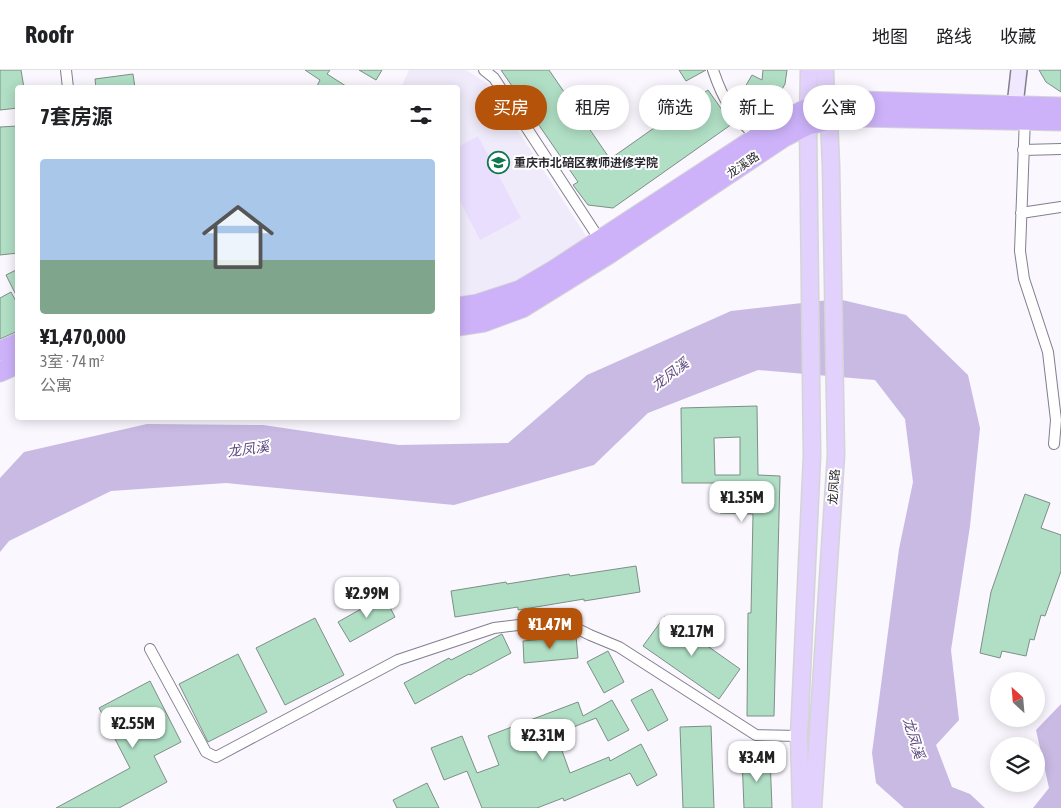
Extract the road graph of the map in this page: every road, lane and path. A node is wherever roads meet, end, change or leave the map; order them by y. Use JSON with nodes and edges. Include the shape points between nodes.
{"nodes":[{"id":1,"x":66,"y":70,"type":"edge"},
{"id":2,"x":484,"y":70,"type":"edge"},
{"id":3,"x":713,"y":70,"type":"edge"},
{"id":4,"x":809,"y":70,"type":"edge"},
{"id":5,"x":825,"y":70,"type":"edge"},
{"id":6,"x":1019,"y":70,"type":"edge"},
{"id":7,"x":68,"y":85,"type":"edge"},
{"id":8,"x":812,"y":85,"type":"edge"},
{"id":9,"x":823,"y":85,"type":"edge"},
{"id":10,"x":875,"y":102,"type":"edge"},
{"id":11,"x":1061,"y":107,"type":"edge"},
{"id":12,"x":1021,"y":111,"type":"junction"},
{"id":13,"x":803,"y":118,"type":"edge"},
{"id":14,"x":1061,"y":121,"type":"edge"},
{"id":15,"x":803,"y":124,"type":"edge"},
{"id":16,"x":815,"y":130,"type":"edge"},
{"id":17,"x":822,"y":130,"type":"edge"},
{"id":18,"x":757,"y":137,"type":"junction"},
{"id":19,"x":1061,"y":149,"type":"edge"},
{"id":20,"x":1023,"y":150,"type":"junction"},
{"id":21,"x":1061,"y":207,"type":"edge"},
{"id":22,"x":1021,"y":213,"type":"junction"},
{"id":23,"x":600,"y":240,"type":"junction"},
{"id":24,"x":460,"y":307,"type":"edge"},
{"id":25,"x":460,"y":326,"type":"edge"},
{"id":26,"x":15,"y":344,"type":"edge"},
{"id":27,"x":0,"y":351,"type":"edge"},
{"id":28,"x":15,"y":365,"type":"edge"},
{"id":29,"x":0,"y":372,"type":"edge"},
{"id":30,"x":1057,"y":403,"type":"edge"},
{"id":31,"x":1054,"y":444,"type":"dead end"},
{"id":32,"x":150,"y":649,"type":"dead end"},
{"id":33,"x":800,"y":736,"type":"junction"},
{"id":34,"x":801,"y":808,"type":"edge"},
{"id":35,"x":813,"y":808,"type":"edge"}],
"edges":[{"from":1,"to":7,"type":"street"},
{"from":2,"to":23,"type":"street","via":[[494,78]]},
{"from":3,"to":18,"type":"street","via":[[732,111]]},
{"from":4,"to":8,"type":"main road"},
{"from":5,"to":9,"type":"main road"},
{"from":6,"to":12,"type":"street"},
{"from":10,"to":12,"type":"highway","name":"龙溪路"},
{"from":11,"to":12,"type":"highway","name":"龙溪路"},
{"from":12,"to":14,"type":"highway","name":"龙溪路"},
{"from":12,"to":20,"type":"street"},
{"from":13,"to":18,"type":"highway","name":"龙溪路","via":[[777,124]]},
{"from":15,"to":25,"type":"highway","name":"龙溪路","via":[[522,308],[484,322]]},
{"from":16,"to":33,"type":"main road","name":"龙凤路","via":[[808,166],[812,456]]},
{"from":17,"to":35,"type":"main road","name":"龙凤路","via":[[830,166],[836,455]]},
{"from":18,"to":23,"type":"highway","name":"龙溪路"},
{"from":19,"to":20,"type":"street"},
{"from":20,"to":22,"type":"street"},
{"from":21,"to":22,"type":"street"},
{"from":22,"to":30,"type":"street","via":[[1020,251],[1024,279],[1048,352]]},
{"from":23,"to":24,"type":"highway","name":"龙溪路","via":[[520,290]]},
{"from":26,"to":27,"type":"highway"},
{"from":28,"to":29,"type":"highway"},
{"from":30,"to":31,"type":"street"},
{"from":32,"to":33,"type":"street","via":[[206,752],[216,757],[398,660],[494,628],[560,620],[620,647],[756,735]]},
{"from":33,"to":34,"type":"main road","name":"龙凤路"}]}
